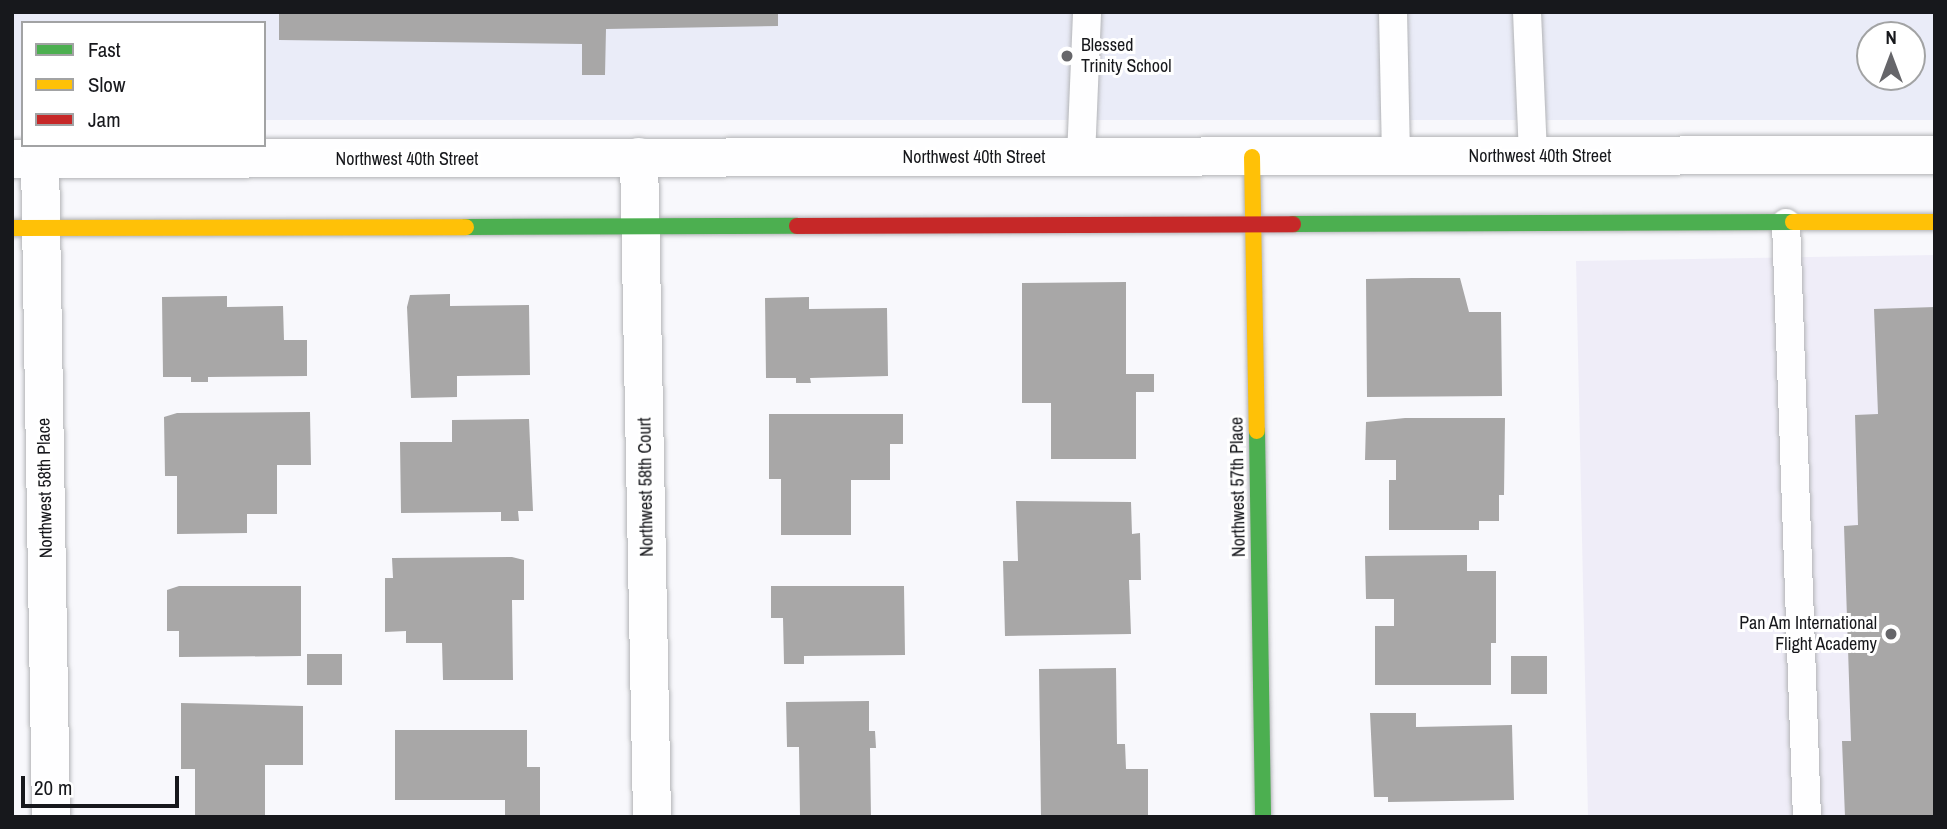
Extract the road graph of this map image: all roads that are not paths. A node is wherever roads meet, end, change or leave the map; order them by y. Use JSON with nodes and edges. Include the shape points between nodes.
{"nodes":[{"id":1,"x":1087,"y":12,"type":"edge"},
{"id":2,"x":1393,"y":12,"type":"edge"},
{"id":3,"x":1527,"y":12,"type":"edge"},
{"id":4,"x":1935,"y":155,"type":"edge"},
{"id":5,"x":1081,"y":156,"type":"junction"},
{"id":6,"x":1252,"y":156,"type":"junction"},
{"id":7,"x":1396,"y":156,"type":"junction"},
{"id":8,"x":1533,"y":156,"type":"junction"},
{"id":9,"x":639,"y":157,"type":"junction"},
{"id":10,"x":26,"y":159,"type":"edge"},
{"id":11,"x":1935,"y":222,"type":"edge"},
{"id":12,"x":1786,"y":223,"type":"junction"},
{"id":13,"x":1253,"y":225,"type":"junction"},
{"id":14,"x":640,"y":227,"type":"junction"},
{"id":15,"x":26,"y":228,"type":"edge"},
{"id":16,"x":51,"y":817,"type":"edge"},
{"id":17,"x":652,"y":817,"type":"edge"},
{"id":18,"x":1263,"y":817,"type":"edge"},
{"id":19,"x":1807,"y":817,"type":"edge"}],
"edges":[{"from":1,"to":5,"type":"lane"},
{"from":2,"to":7,"type":"lane"},
{"from":3,"to":8,"type":"lane"},
{"from":4,"to":8,"type":"street","name":"Northwest 40th Street"},
{"from":5,"to":6,"type":"street","name":"Northwest 40th Street"},
{"from":5,"to":9,"type":"street","name":"Northwest 40th Street"},
{"from":6,"to":7,"type":"street","name":"Northwest 40th Street"},
{"from":6,"to":13,"type":"street","name":"Northwest 57th Place"},
{"from":7,"to":8,"type":"street","name":"Northwest 40th Street"},
{"from":9,"to":10,"type":"street","name":"Northwest 40th Street"},
{"from":9,"to":14,"type":"street","name":"Northwest 58th Court"},
{"from":10,"to":15,"type":"street","name":"Northwest 58th Place"},
{"from":11,"to":12,"type":"street"},
{"from":12,"to":13,"type":"street"},
{"from":12,"to":19,"type":"lane"},
{"from":13,"to":14,"type":"street"},
{"from":13,"to":18,"type":"street","name":"Northwest 57th Place"},
{"from":14,"to":15,"type":"street"},
{"from":14,"to":17,"type":"street","name":"Northwest 58th Court"},
{"from":15,"to":16,"type":"street","name":"Northwest 58th Place"}]}
